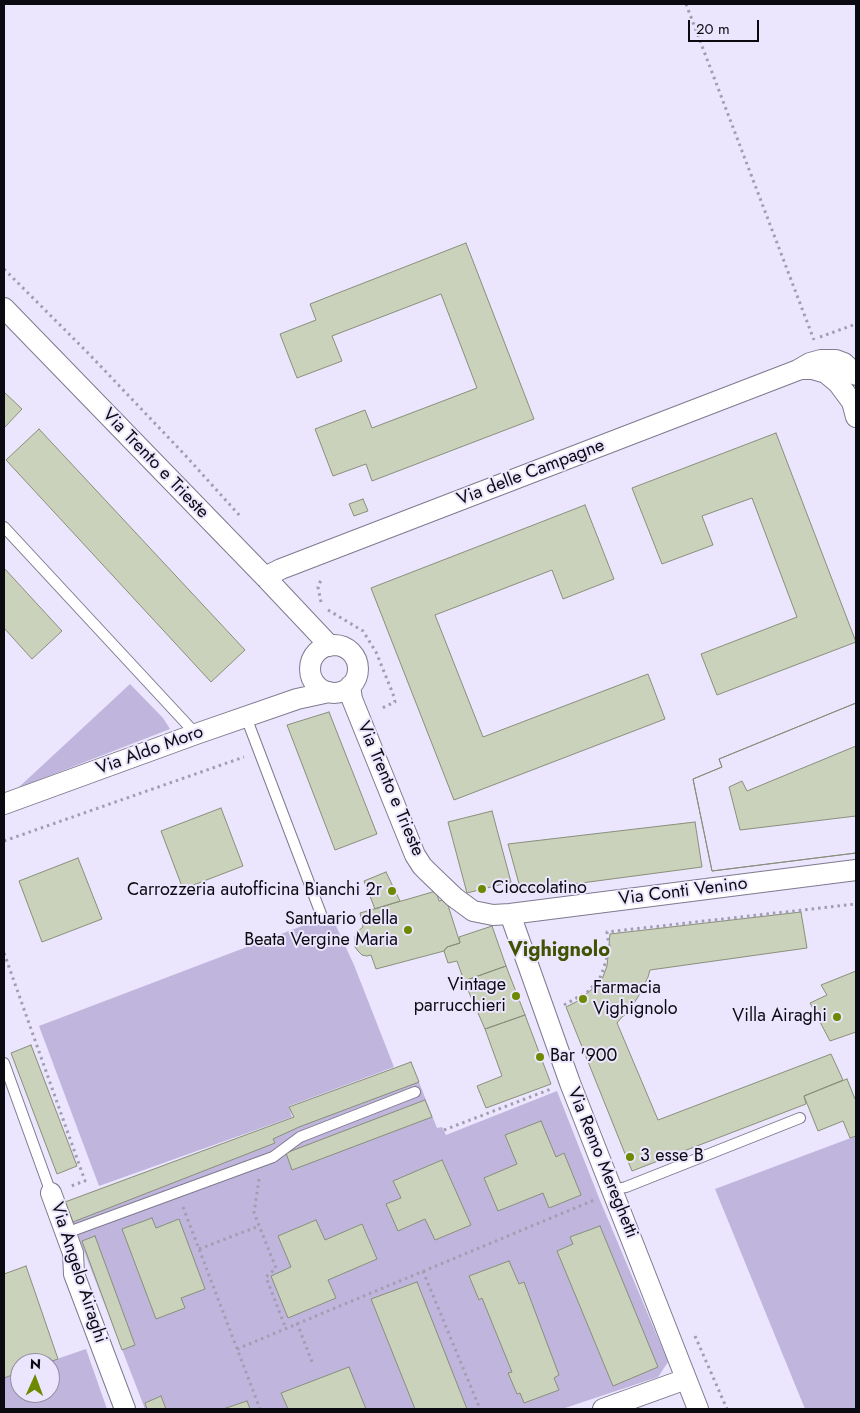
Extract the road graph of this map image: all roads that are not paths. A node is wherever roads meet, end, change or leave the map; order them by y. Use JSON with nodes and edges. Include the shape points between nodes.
{"nodes":[{"id":1,"x":4,"y":308,"type":"edge"},
{"id":2,"x":798,"y":370,"type":"junction"},
{"id":3,"x":856,"y":374,"type":"edge"},
{"id":4,"x":856,"y":418,"type":"edge"},
{"id":5,"x":4,"y":527,"type":"edge"},
{"id":6,"x":265,"y":577,"type":"junction"},
{"id":7,"x":324,"y":648,"type":"junction"},
{"id":8,"x":312,"y":676,"type":"junction"},
{"id":9,"x":296,"y":699,"type":"junction"},
{"id":10,"x":350,"y":700,"type":"junction"},
{"id":11,"x":246,"y":717,"type":"junction"},
{"id":12,"x":196,"y":734,"type":"junction"},
{"id":13,"x":4,"y":804,"type":"edge"},
{"id":14,"x":856,"y":870,"type":"edge"},
{"id":15,"x":321,"y":914,"type":"dead end"},
{"id":16,"x":510,"y":914,"type":"junction"},
{"id":17,"x":4,"y":1063,"type":"edge"},
{"id":18,"x":416,"y":1092,"type":"dead end"},
{"id":19,"x":800,"y":1118,"type":"dead end"},
{"id":20,"x":613,"y":1190,"type":"junction"},
{"id":21,"x":51,"y":1193,"type":"joint"},
{"id":22,"x":66,"y":1233,"type":"junction"},
{"id":23,"x":686,"y":1380,"type":"junction"},
{"id":24,"x":125,"y":1409,"type":"edge"},
{"id":25,"x":603,"y":1409,"type":"edge"},
{"id":26,"x":698,"y":1409,"type":"edge"}],
"edges":[{"from":1,"to":6,"type":"street","name":"Via Trento e Trieste"},
{"from":2,"to":3,"type":"street","name":"Via delle Campagne","via":[[810,362],[836,360]]},
{"from":2,"to":4,"type":"street","via":[[826,372],[852,402]]},
{"from":2,"to":6,"type":"street","name":"Via delle Campagne"},
{"from":5,"to":12,"type":"lane"},
{"from":6,"to":7,"type":"street","name":"Via Trento e Trieste","via":[[306,620]]},
{"from":7,"to":8,"type":"street","via":[[312,660]]},
{"from":7,"to":10,"type":"street","via":[[337,645],[345,648],[356,660],[357,675]]},
{"from":8,"to":9,"type":"street"},
{"from":8,"to":10,"type":"street","via":[[318,686]]},
{"from":9,"to":10,"type":"street","name":"Via Aldo Moro"},
{"from":9,"to":11,"type":"street","name":"Via Aldo Moro"},
{"from":10,"to":16,"type":"street","name":"Via Trento e Trieste","via":[[422,866],[454,898],[473,911]]},
{"from":11,"to":12,"type":"street","name":"Via Aldo Moro"},
{"from":11,"to":15,"type":"lane"},
{"from":12,"to":13,"type":"street","name":"Via Aldo Moro"},
{"from":14,"to":16,"type":"street","name":"Via Conti Venino"},
{"from":16,"to":20,"type":"street","name":"Via Remo Mereghetti","via":[[570,1084]]},
{"from":17,"to":21,"type":"lane"},
{"from":18,"to":22,"type":"lane","via":[[300,1137],[273,1157],[256,1164]]},
{"from":19,"to":20,"type":"lane"},
{"from":20,"to":23,"type":"street","name":"Via Remo Mereghetti"},
{"from":21,"to":22,"type":"street","name":"Via Angelo Airaghi"},
{"from":22,"to":24,"type":"street","name":"Via Angelo Airaghi","via":[[73,1253],[74,1274]]},
{"from":23,"to":25,"type":"street"},
{"from":23,"to":26,"type":"street","name":"Via Remo Mereghetti"}]}
